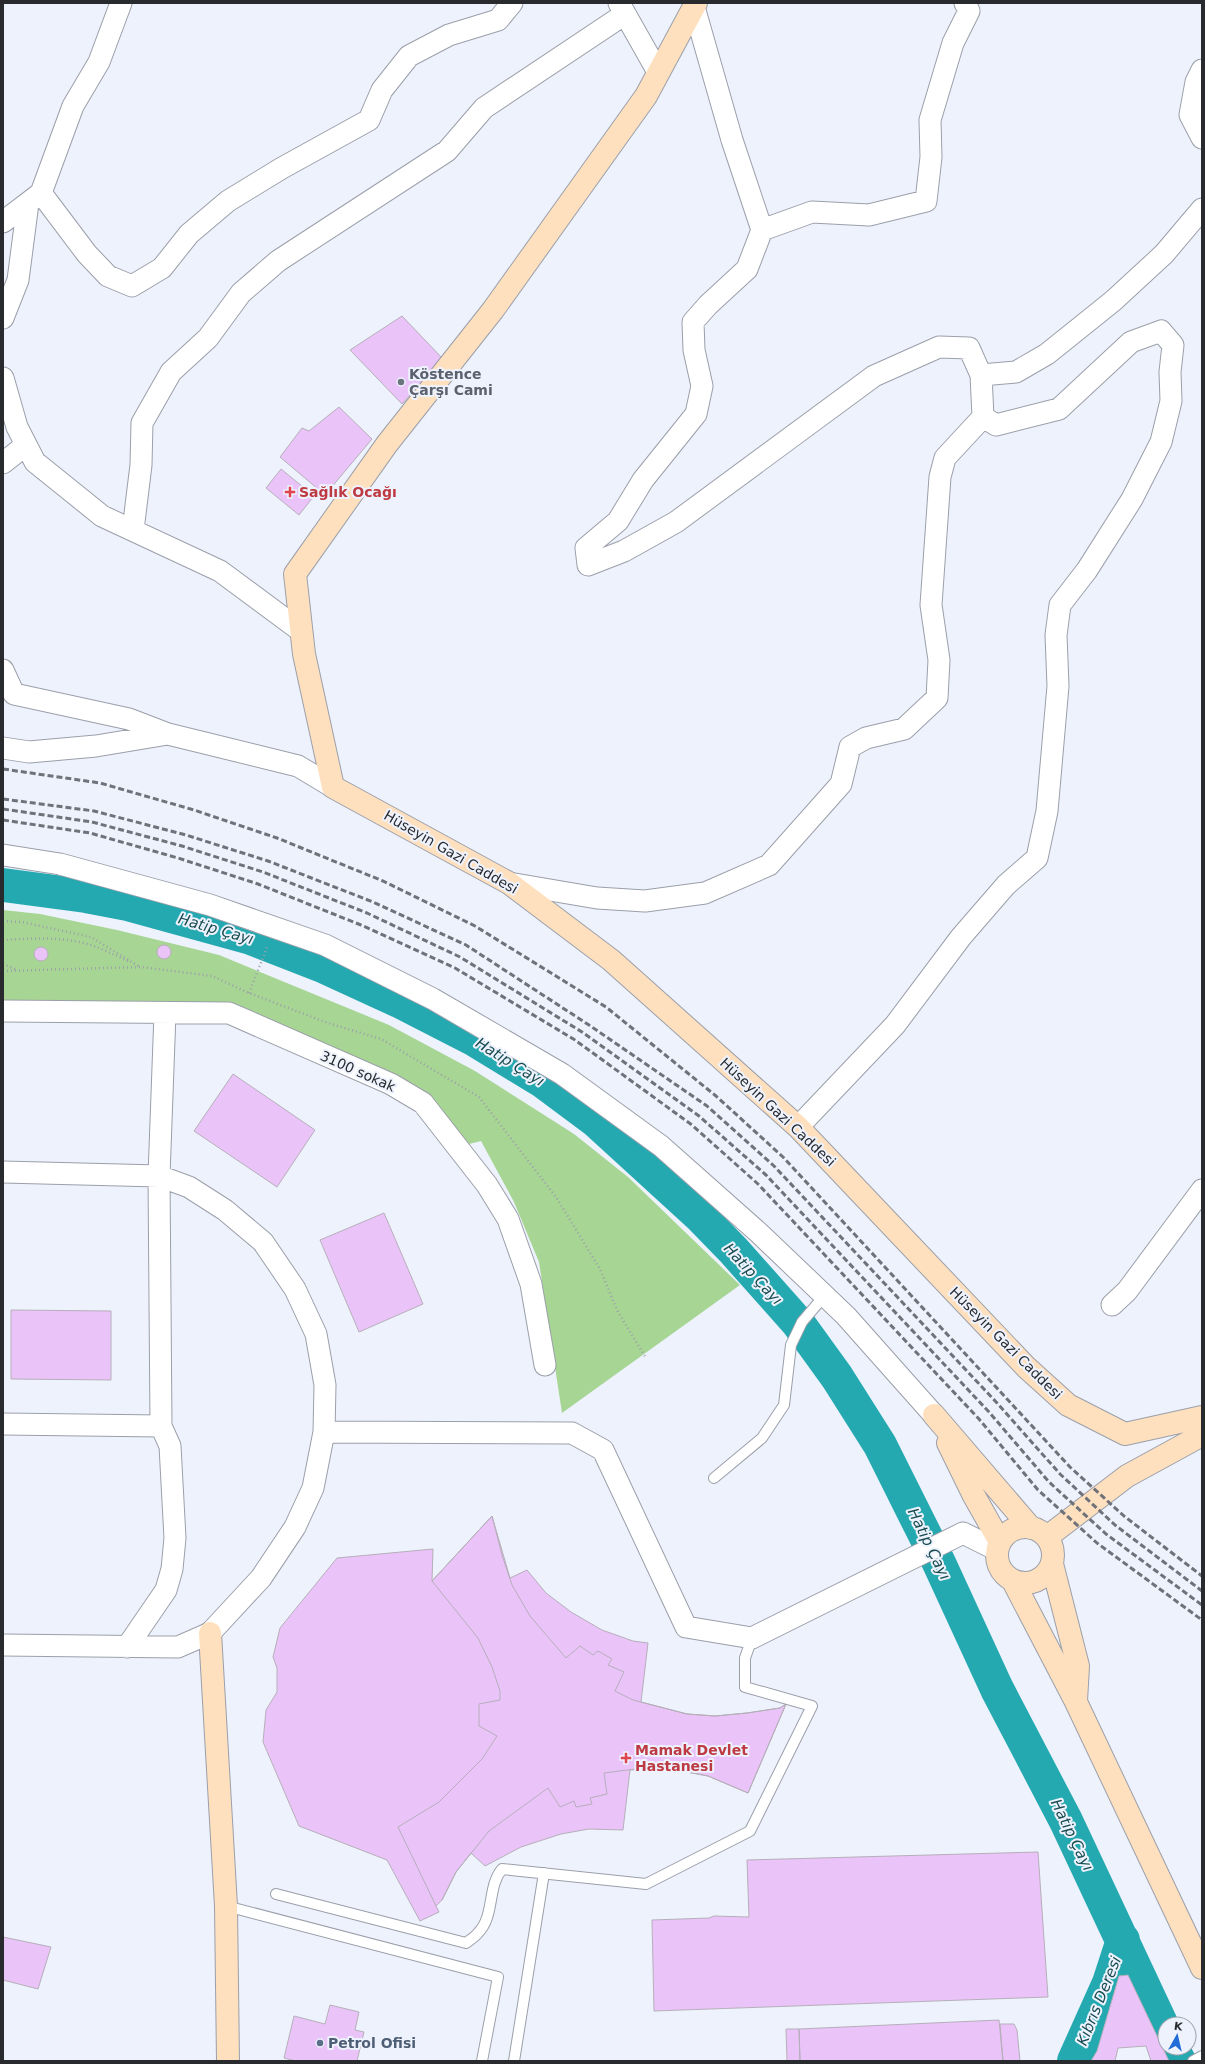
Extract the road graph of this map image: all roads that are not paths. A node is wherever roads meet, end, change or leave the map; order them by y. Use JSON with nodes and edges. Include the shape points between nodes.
{"nodes":[{"id":1,"x":121,"y":3,"type":"edge"},
{"id":2,"x":512,"y":3,"type":"edge"},
{"id":3,"x":965,"y":3,"type":"edge"},
{"id":4,"x":695,"y":5,"type":"edge"},
{"id":5,"x":622,"y":9,"type":"edge"},
{"id":6,"x":1202,"y":70,"type":"edge"},
{"id":7,"x":658,"y":72,"type":"junction"},
{"id":8,"x":1202,"y":138,"type":"edge"},
{"id":9,"x":34,"y":198,"type":"junction"},
{"id":10,"x":1202,"y":209,"type":"edge"},
{"id":11,"x":3,"y":222,"type":"edge"},
{"id":12,"x":762,"y":230,"type":"junction"},
{"id":13,"x":3,"y":318,"type":"edge"},
{"id":14,"x":981,"y":375,"type":"junction"},
{"id":15,"x":3,"y":378,"type":"edge"},
{"id":16,"x":983,"y":417,"type":"junction"},
{"id":17,"x":26,"y":445,"type":"junction"},
{"id":18,"x":3,"y":463,"type":"edge"},
{"id":19,"x":133,"y":530,"type":"junction"},
{"id":20,"x":301,"y":632,"type":"junction"},
{"id":21,"x":3,"y":670,"type":"edge"},
{"id":22,"x":168,"y":734,"type":"junction"},
{"id":23,"x":3,"y":748,"type":"edge"},
{"id":24,"x":333,"y":786,"type":"junction"},
{"id":25,"x":3,"y":855,"type":"edge"},
{"id":26,"x":509,"y":883,"type":"junction"},
{"id":27,"x":3,"y":1011,"type":"edge"},
{"id":28,"x":165,"y":1013,"type":"junction"},
{"id":29,"x":798,"y":1127,"type":"junction"},
{"id":30,"x":3,"y":1172,"type":"edge"},
{"id":31,"x":159,"y":1176,"type":"junction"},
{"id":32,"x":1202,"y":1190,"type":"edge"},
{"id":33,"x":824,"y":1295,"type":"junction"},
{"id":34,"x":1112,"y":1305,"type":"dead end"},
{"id":35,"x":545,"y":1364,"type":"dead end"},
{"id":36,"x":934,"y":1415,"type":"junction"},
{"id":37,"x":1202,"y":1417,"type":"edge"},
{"id":38,"x":3,"y":1424,"type":"edge"},
{"id":39,"x":161,"y":1426,"type":"junction"},
{"id":40,"x":324,"y":1432,"type":"junction"},
{"id":41,"x":1202,"y":1435,"type":"edge"},
{"id":42,"x":714,"y":1478,"type":"dead end"},
{"id":43,"x":1039,"y":1533,"type":"junction"},
{"id":44,"x":999,"y":1546,"type":"junction"},
{"id":45,"x":1052,"y":1564,"type":"junction"},
{"id":46,"x":1013,"y":1581,"type":"junction"},
{"id":47,"x":210,"y":1634,"type":"junction"},
{"id":48,"x":752,"y":1638,"type":"junction"},
{"id":49,"x":3,"y":1645,"type":"edge"},
{"id":50,"x":127,"y":1646,"type":"junction"},
{"id":51,"x":1076,"y":1702,"type":"junction"},
{"id":52,"x":544,"y":1873,"type":"junction"},
{"id":53,"x":276,"y":1894,"type":"dead end"},
{"id":54,"x":226,"y":1906,"type":"junction"},
{"id":55,"x":1202,"y":1968,"type":"edge"},
{"id":56,"x":228,"y":2061,"type":"edge"},
{"id":57,"x":482,"y":2061,"type":"edge"},
{"id":58,"x":514,"y":2061,"type":"edge"}],
"edges":[{"from":1,"to":9,"type":"street","via":[[100,62],[73,106]]},
{"from":2,"to":9,"type":"street","via":[[498,20],[449,35],[409,56],[382,90],[368,120],[228,201],[189,234],[162,268],[132,286],[108,276]]},
{"from":3,"to":12,"type":"street","via":[[969,11],[953,43],[930,120],[931,157],[926,201],[869,215],[812,212]]},
{"from":4,"to":7,"type":"street"},
{"from":4,"to":12,"type":"street","via":[[732,140]]},
{"from":5,"to":7,"type":"street"},
{"from":5,"to":19,"type":"street","via":[[484,108],[447,151],[278,261],[241,293],[208,338],[171,372],[142,423],[141,465]]},
{"from":6,"to":8,"type":"street","via":[[1196,82],[1190,115]]},
{"from":7,"to":20,"type":"street","via":[[646,96],[493,310],[388,444],[295,574]]},
{"from":9,"to":11,"type":"street"},
{"from":9,"to":13,"type":"street","via":[[18,280]]},
{"from":10,"to":14,"type":"street","via":[[1164,254],[1113,301],[1047,354],[1016,372]]},
{"from":12,"to":14,"type":"street","via":[[747,269],[708,304],[693,322],[694,350],[702,386],[696,414],[643,480],[618,521],[586,548],[588,565],[624,551],[676,522],[874,376],[939,347],[969,348]]},
{"from":14,"to":16,"type":"street"},
{"from":15,"to":17,"type":"street","via":[[17,427]]},
{"from":16,"to":26,"type":"street","via":[[945,458],[940,478],[931,605],[939,660],[937,698],[904,729],[866,738],[850,747],[841,784],[769,864],[705,893],[645,901],[597,898]]},
{"from":16,"to":29,"type":"street","via":[[996,425],[1059,409],[1131,342],[1161,331],[1174,345],[1170,372],[1171,401],[1161,442],[1132,499],[1087,570],[1060,605],[1056,635],[1058,686],[1047,811],[1037,858],[1006,885],[961,937],[895,1026]]},
{"from":17,"to":18,"type":"street"},
{"from":17,"to":19,"type":"street","via":[[35,462],[102,516]]},
{"from":19,"to":20,"type":"street","via":[[220,571]]},
{"from":20,"to":24,"type":"street"},
{"from":21,"to":22,"type":"street","via":[[14,694],[129,719]]},
{"from":22,"to":23,"type":"street","via":[[88,747],[29,752]]},
{"from":22,"to":24,"type":"street","via":[[298,766]]},
{"from":24,"to":26,"type":"street","name":"Hüseyin Gazi Caddesi"},
{"from":25,"to":33,"type":"street","via":[[60,864],[210,905],[325,945],[433,999],[562,1074],[661,1146]]},
{"from":26,"to":29,"type":"street","name":"Hüseyin Gazi Caddesi","via":[[611,960]]},
{"from":27,"to":28,"type":"street","name":"3100 sokak"},
{"from":28,"to":31,"type":"street"},
{"from":28,"to":35,"type":"street","name":"3100 sokak","via":[[229,1013],[391,1084],[423,1103],[483,1179],[508,1219],[531,1284]]},
{"from":29,"to":37,"type":"street","name":"Hüseyin Gazi Caddesi","via":[[1026,1367],[1068,1405],[1125,1434]]},
{"from":30,"to":31,"type":"street"},
{"from":31,"to":39,"type":"street"},
{"from":31,"to":40,"type":"street","via":[[189,1187],[225,1210],[263,1242],[295,1289],[316,1334],[326,1385]]},
{"from":32,"to":34,"type":"street","via":[[1127,1291]]},
{"from":33,"to":36,"type":"street","via":[[846,1316]]},
{"from":33,"to":42,"type":"lane","via":[[802,1322],[791,1345],[784,1405],[762,1438]]},
{"from":36,"to":43,"type":"street"},
{"from":36,"to":44,"type":"street"},
{"from":38,"to":39,"type":"street"},
{"from":39,"to":50,"type":"street","via":[[170,1446],[176,1538],[172,1569],[166,1590]]},
{"from":40,"to":47,"type":"street","via":[[313,1488],[295,1528],[261,1578]]},
{"from":40,"to":48,"type":"street","via":[[572,1433],[603,1450],[686,1627]]},
{"from":41,"to":43,"type":"street","via":[[1127,1476]]},
{"from":43,"to":44,"type":"street","via":[[1013,1530]]},
{"from":43,"to":45,"type":"street","via":[[1052,1546]]},
{"from":44,"to":46,"type":"street","via":[[997,1559],[1000,1568]]},
{"from":44,"to":48,"type":"street","via":[[963,1533]]},
{"from":45,"to":46,"type":"street","via":[[1040,1579],[1022,1583]]},
{"from":45,"to":51,"type":"street","via":[[1078,1666]]},
{"from":46,"to":51,"type":"street"},
{"from":47,"to":50,"type":"street","via":[[178,1647]]},
{"from":47,"to":54,"type":"street"},
{"from":48,"to":52,"type":"lane","via":[[745,1658],[745,1687],[812,1706],[750,1831],[646,1884]]},
{"from":49,"to":50,"type":"street"},
{"from":51,"to":55,"type":"street"},
{"from":52,"to":53,"type":"lane","via":[[502,1869],[496,1877],[490,1911],[480,1932],[466,1943]]},
{"from":52,"to":58,"type":"lane"},
{"from":54,"to":56,"type":"street"},
{"from":54,"to":57,"type":"lane","via":[[498,1977]]}]}
